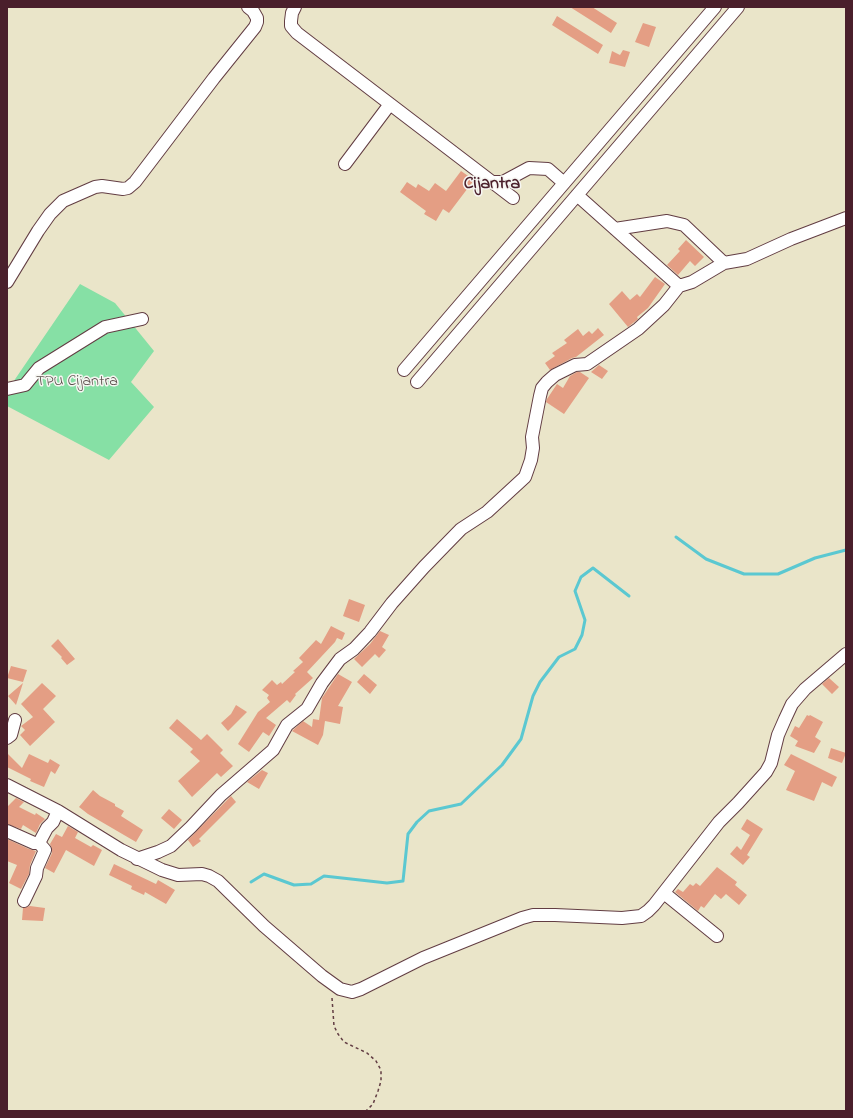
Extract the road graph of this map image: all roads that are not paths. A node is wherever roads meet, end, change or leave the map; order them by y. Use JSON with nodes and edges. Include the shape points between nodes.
{"nodes":[{"id":1,"x":248,"y":7,"type":"edge"},
{"id":2,"x":295,"y":7,"type":"edge"},
{"id":3,"x":715,"y":7,"type":"edge"},
{"id":4,"x":738,"y":7,"type":"edge"},
{"id":5,"x":390,"y":104,"type":"junction"},
{"id":6,"x":610,"y":130,"type":"junction"},
{"id":7,"x":623,"y":141,"type":"junction"},
{"id":8,"x":345,"y":164,"type":"dead end"},
{"id":9,"x":491,"y":182,"type":"junction"},
{"id":10,"x":564,"y":183,"type":"junction"},
{"id":11,"x":577,"y":195,"type":"junction"},
{"id":12,"x":513,"y":198,"type":"dead end"},
{"id":13,"x":846,"y":218,"type":"edge"},
{"id":14,"x":615,"y":229,"type":"junction"},
{"id":15,"x":724,"y":263,"type":"junction"},
{"id":16,"x":490,"y":269,"type":"junction"},
{"id":17,"x":504,"y":280,"type":"junction"},
{"id":18,"x":7,"y":282,"type":"edge"},
{"id":19,"x":679,"y":286,"type":"junction"},
{"id":20,"x":142,"y":319,"type":"dead end"},
{"id":21,"x":404,"y":370,"type":"dead end"},
{"id":22,"x":417,"y":382,"type":"dead end"},
{"id":23,"x":7,"y":389,"type":"edge"},
{"id":24,"x":846,"y":654,"type":"edge"},
{"id":25,"x":15,"y":720,"type":"dead end"},
{"id":26,"x":7,"y":738,"type":"edge"},
{"id":27,"x":7,"y":784,"type":"edge"},
{"id":28,"x":58,"y":811,"type":"junction"},
{"id":29,"x":7,"y":831,"type":"edge"},
{"id":30,"x":39,"y":843,"type":"junction"},
{"id":31,"x":137,"y":859,"type":"junction"},
{"id":32,"x":664,"y":893,"type":"junction"},
{"id":33,"x":24,"y":901,"type":"dead end"},
{"id":34,"x":718,"y":936,"type":"dead end"}],
"edges":[{"from":1,"to":18,"type":"street","via":[[257,18],[255,27],[135,182],[123,189],[95,187],[63,201],[50,214]]},
{"from":2,"to":5,"type":"street","via":[[291,26],[297,33]]},
{"from":3,"to":6,"type":"street"},
{"from":4,"to":7,"type":"street"},
{"from":5,"to":8,"type":"street"},
{"from":5,"to":9,"type":"street"},
{"from":6,"to":7,"type":"street"},
{"from":6,"to":10,"type":"street"},
{"from":7,"to":11,"type":"street"},
{"from":9,"to":10,"type":"street","via":[[503,182],[529,168],[548,169]]},
{"from":9,"to":12,"type":"street"},
{"from":10,"to":16,"type":"street"},
{"from":11,"to":14,"type":"street"},
{"from":11,"to":17,"type":"street"},
{"from":13,"to":15,"type":"street","via":[[790,239],[747,259]]},
{"from":14,"to":15,"type":"street","via":[[667,221],[684,225]]},
{"from":14,"to":19,"type":"street"},
{"from":15,"to":19,"type":"street","via":[[692,282]]},
{"from":16,"to":17,"type":"street"},
{"from":16,"to":21,"type":"street"},
{"from":17,"to":22,"type":"street"},
{"from":19,"to":31,"type":"street","via":[[664,305],[638,329],[587,364],[575,365],[547,382],[540,396],[532,437],[531,460],[525,477],[488,512],[461,529],[424,567],[370,632],[340,660],[322,683],[310,705],[287,725],[273,750],[221,795],[171,846]]},
{"from":20,"to":23,"type":"street","via":[[105,327],[39,368],[25,384]]},
{"from":24,"to":32,"type":"street","via":[[805,689],[792,704],[778,735],[766,772],[719,822]]},
{"from":25,"to":26,"type":"street","via":[[11,735]]},
{"from":27,"to":28,"type":"street"},
{"from":28,"to":30,"type":"street"},
{"from":28,"to":31,"type":"street"},
{"from":29,"to":30,"type":"street"},
{"from":30,"to":33,"type":"street","via":[[46,850]]},
{"from":31,"to":32,"type":"street","via":[[170,874],[202,874],[218,881],[264,926],[332,984],[352,992],[424,958],[522,918],[533,915],[622,918],[641,916]]},
{"from":32,"to":34,"type":"street"}]}
